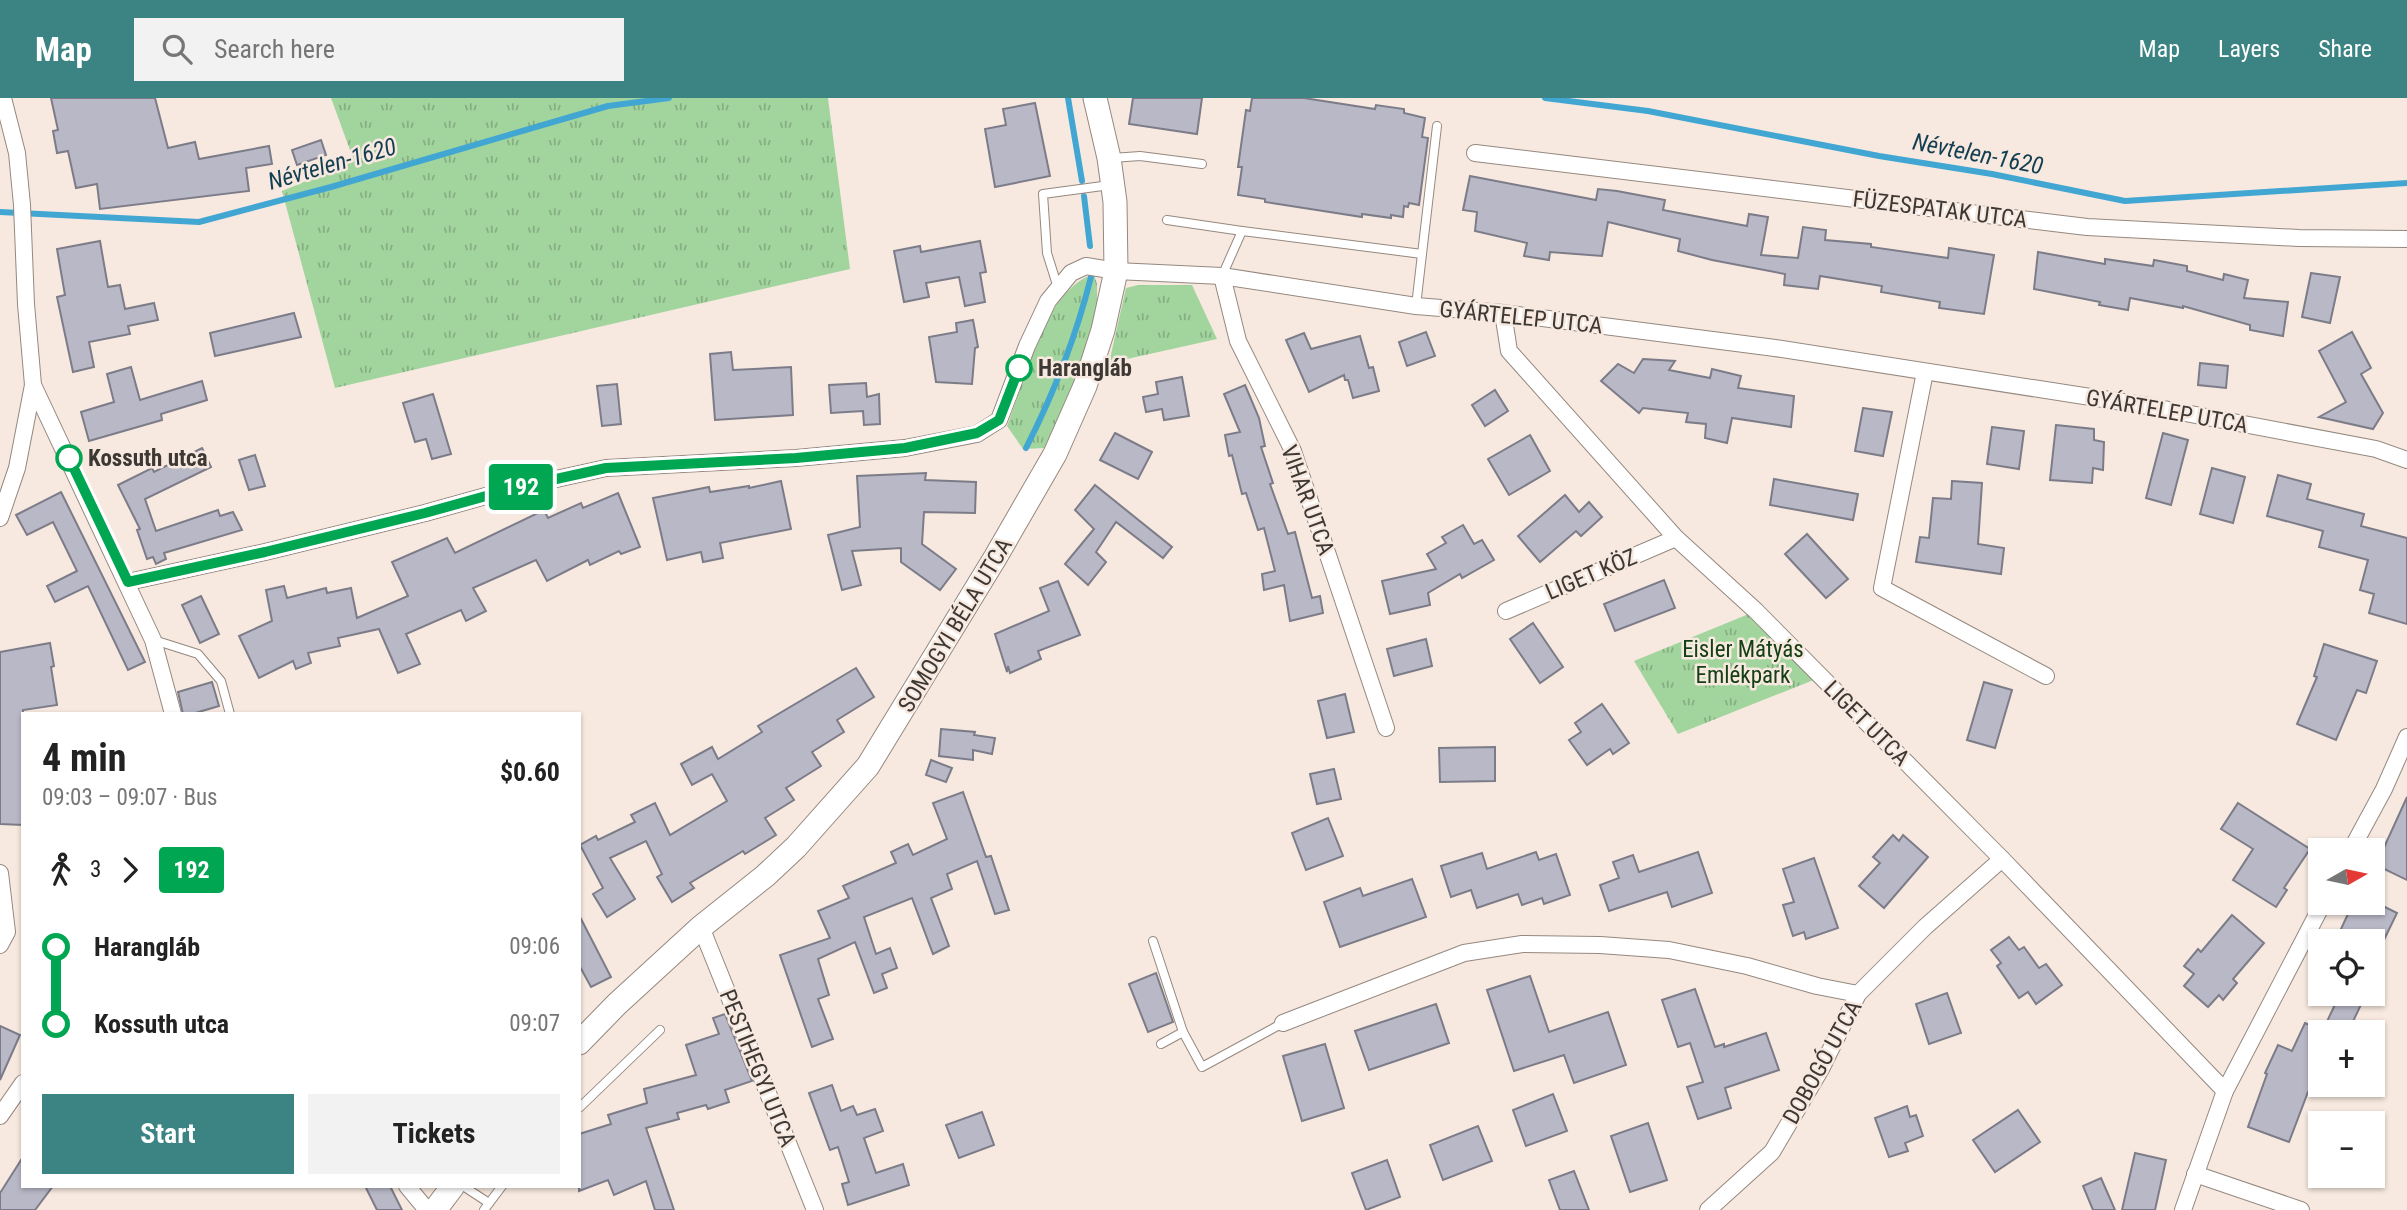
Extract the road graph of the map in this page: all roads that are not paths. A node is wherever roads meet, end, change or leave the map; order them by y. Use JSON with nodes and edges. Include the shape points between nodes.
{"nodes":[{"id":1,"x":4,"y":98,"type":"edge"},
{"id":2,"x":1095,"y":98,"type":"edge"},
{"id":3,"x":1437,"y":126,"type":"dead end"},
{"id":4,"x":1475,"y":153,"type":"dead end"},
{"id":5,"x":1110,"y":158,"type":"junction"},
{"id":6,"x":1202,"y":164,"type":"dead end"},
{"id":7,"x":1113,"y":185,"type":"junction"},
{"id":8,"x":1167,"y":220,"type":"dead end"},
{"id":9,"x":1242,"y":230,"type":"junction"},
{"id":10,"x":2407,"y":239,"type":"edge"},
{"id":11,"x":1422,"y":254,"type":"junction"},
{"id":12,"x":1116,"y":271,"type":"junction"},
{"id":13,"x":1222,"y":276,"type":"junction"},
{"id":14,"x":1058,"y":288,"type":"junction"},
{"id":15,"x":1416,"y":306,"type":"junction"},
{"id":16,"x":1503,"y":313,"type":"junction"},
{"id":17,"x":1925,"y":372,"type":"junction"},
{"id":18,"x":33,"y":385,"type":"junction"},
{"id":19,"x":2407,"y":460,"type":"edge"},
{"id":20,"x":0,"y":518,"type":"edge"},
{"id":21,"x":1675,"y":538,"type":"junction"},
{"id":22,"x":128,"y":582,"type":"junction"},
{"id":23,"x":1506,"y":611,"type":"dead end"},
{"id":24,"x":153,"y":640,"type":"junction"},
{"id":25,"x":2046,"y":676,"type":"dead end"},
{"id":26,"x":172,"y":712,"type":"edge"},
{"id":27,"x":229,"y":712,"type":"edge"},
{"id":28,"x":1386,"y":727,"type":"dead end"},
{"id":29,"x":2407,"y":737,"type":"edge"},
{"id":30,"x":2357,"y":838,"type":"edge"},
{"id":31,"x":2002,"y":859,"type":"junction"},
{"id":32,"x":0,"y":873,"type":"edge"},
{"id":33,"x":2316,"y":915,"type":"edge"},
{"id":34,"x":701,"y":927,"type":"junction"},
{"id":35,"x":1153,"y":941,"type":"dead end"},
{"id":36,"x":0,"y":945,"type":"edge"},
{"id":37,"x":1858,"y":994,"type":"junction"},
{"id":38,"x":1283,"y":1023,"type":"joint"},
{"id":39,"x":660,"y":1030,"type":"dead end"},
{"id":40,"x":1183,"y":1032,"type":"junction"},
{"id":41,"x":581,"y":1040,"type":"edge"},
{"id":42,"x":1161,"y":1044,"type":"dead end"},
{"id":43,"x":21,"y":1086,"type":"edge"},
{"id":44,"x":2225,"y":1091,"type":"junction"},
{"id":45,"x":581,"y":1106,"type":"edge"},
{"id":46,"x":0,"y":1116,"type":"edge"},
{"id":47,"x":2195,"y":1174,"type":"junction"},
{"id":48,"x":409,"y":1188,"type":"edge"},
{"id":49,"x":452,"y":1188,"type":"edge"},
{"id":50,"x":465,"y":1188,"type":"edge"},
{"id":51,"x":500,"y":1188,"type":"edge"},
{"id":52,"x":487,"y":1206,"type":"edge"},
{"id":53,"x":427,"y":1210,"type":"edge"},
{"id":54,"x":435,"y":1210,"type":"edge"},
{"id":55,"x":815,"y":1210,"type":"edge"},
{"id":56,"x":1708,"y":1210,"type":"edge"},
{"id":57,"x":2183,"y":1210,"type":"edge"},
{"id":58,"x":2301,"y":1210,"type":"edge"}],
"edges":[{"from":1,"to":18,"type":"street","via":[[17,153]]},
{"from":2,"to":5,"type":"main road","name":"SOMOGYI BÉLA UTCA"},
{"from":3,"to":11,"type":"lane"},
{"from":4,"to":10,"type":"street","name":"FÜZESPATAK UTCA","via":[[2087,227]]},
{"from":5,"to":6,"type":"lane","via":[[1140,156]]},
{"from":5,"to":7,"type":"main road","name":"SOMOGYI BÉLA UTCA"},
{"from":7,"to":12,"type":"main road","name":"SOMOGYI BÉLA UTCA"},
{"from":7,"to":14,"type":"lane","via":[[1043,194],[1047,253]]},
{"from":8,"to":9,"type":"lane"},
{"from":9,"to":11,"type":"lane"},
{"from":9,"to":13,"type":"lane"},
{"from":11,"to":15,"type":"lane"},
{"from":12,"to":13,"type":"street","name":"GYÁRTELEP UTCA"},
{"from":12,"to":14,"type":"street","name":"GYÁRTELEP UTCA","via":[[1086,266],[1071,273]]},
{"from":12,"to":34,"type":"main road","name":"SOMOGYI BÉLA UTCA","via":[[1086,386],[1055,454],[895,725],[868,766],[796,847]]},
{"from":13,"to":15,"type":"street","name":"GYÁRTELEP UTCA"},
{"from":13,"to":28,"type":"street","name":"VIHAR UTCA","via":[[1238,341],[1293,452]]},
{"from":14,"to":22,"type":"street","via":[[1027,346],[999,420],[977,433],[905,448],[606,468]]},
{"from":15,"to":16,"type":"street","name":"GYÁRTELEP UTCA"},
{"from":16,"to":17,"type":"street","name":"GYÁRTELEP UTCA"},
{"from":16,"to":21,"type":"street","name":"LIGET UTCA","via":[[1508,351]]},
{"from":17,"to":19,"type":"street","name":"GYÁRTELEP UTCA","via":[[2148,406],[2376,449]]},
{"from":17,"to":25,"type":"street","via":[[1882,588]]},
{"from":18,"to":20,"type":"street","via":[[17,468]]},
{"from":18,"to":22,"type":"street"},
{"from":21,"to":23,"type":"street","name":"LIGET KÖZ"},
{"from":21,"to":31,"type":"street","name":"LIGET UTCA","via":[[1756,611]]},
{"from":22,"to":24,"type":"street"},
{"from":24,"to":26,"type":"street"},
{"from":24,"to":27,"type":"lane","via":[[198,654],[221,681]]},
{"from":29,"to":30,"type":"street"},
{"from":31,"to":37,"type":"street","name":"DOBOGÓ UTCA"},
{"from":31,"to":44,"type":"street","name":"LIGET UTCA"},
{"from":32,"to":36,"type":"street","via":[[7,932]]},
{"from":33,"to":44,"type":"street"},
{"from":34,"to":41,"type":"main road","name":"SOMOGYI BÉLA UTCA"},
{"from":34,"to":55,"type":"street","name":"PESTIHEGYI UTCA"},
{"from":35,"to":40,"type":"lane"},
{"from":37,"to":38,"type":"street","via":[[1669,950],[1522,944],[1464,953]]},
{"from":37,"to":56,"type":"street","name":"DOBOGÓ UTCA","via":[[1772,1152]]},
{"from":38,"to":40,"type":"lane","via":[[1202,1067]]},
{"from":39,"to":45,"type":"lane"},
{"from":40,"to":42,"type":"lane"},
{"from":43,"to":46,"type":"street"},
{"from":44,"to":47,"type":"street"},
{"from":47,"to":57,"type":"street"},
{"from":47,"to":58,"type":"street"},
{"from":48,"to":53,"type":"street"},
{"from":49,"to":54,"type":"main road"},
{"from":50,"to":52,"type":"lane"},
{"from":51,"to":52,"type":"lane"}]}
